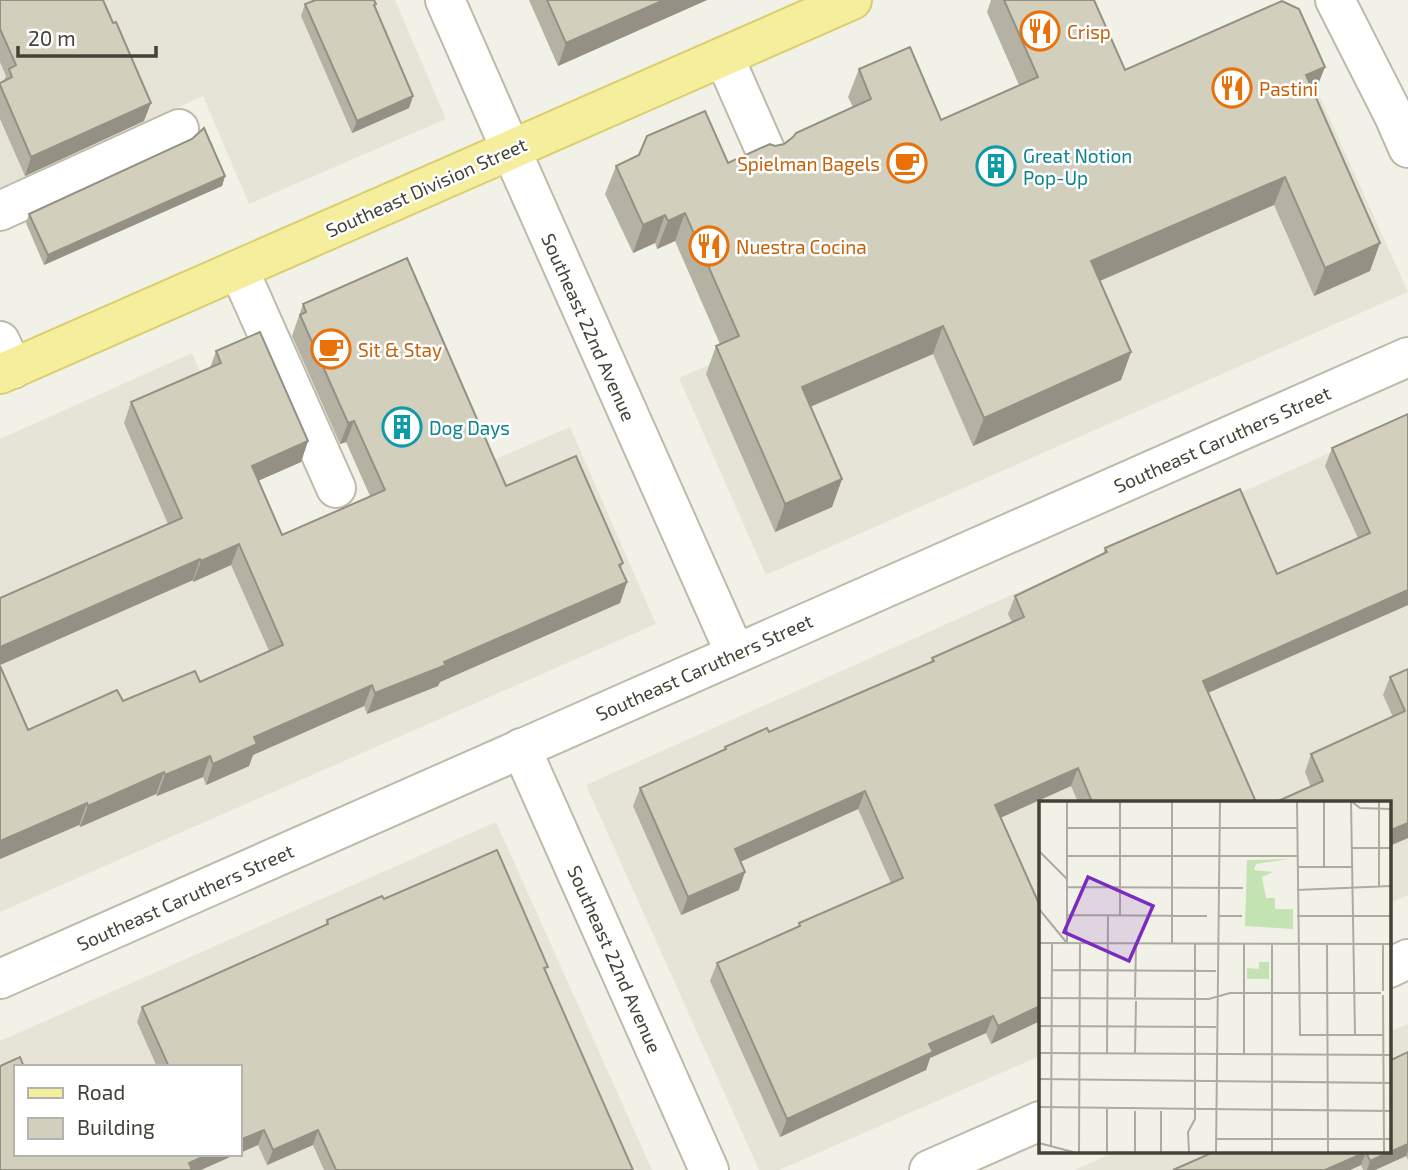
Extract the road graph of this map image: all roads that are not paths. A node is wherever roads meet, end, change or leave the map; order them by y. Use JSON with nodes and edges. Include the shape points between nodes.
{"nodes":[{"id":1,"x":446,"y":0,"type":"edge"},
{"id":2,"x":852,"y":0,"type":"edge"},
{"id":3,"x":1335,"y":0,"type":"edge"},
{"id":4,"x":724,"y":57,"type":"junction"},
{"id":5,"x":179,"y":129,"type":"dead end"},
{"id":6,"x":1408,"y":148,"type":"edge"},
{"id":7,"x":511,"y":150,"type":"junction"},
{"id":8,"x":766,"y":152,"type":"edge"},
{"id":9,"x":0,"y":211,"type":"edge"},
{"id":10,"x":239,"y":270,"type":"junction"},
{"id":11,"x":1408,"y":357,"type":"edge"},
{"id":12,"x":4,"y":361,"type":"edge"},
{"id":13,"x":337,"y":488,"type":"dead end"},
{"id":14,"x":735,"y":653,"type":"junction"},
{"id":15,"x":521,"y":748,"type":"junction"},
{"id":16,"x":1408,"y":959,"type":"edge"},
{"id":17,"x":1390,"y":968,"type":"edge"},
{"id":18,"x":0,"y":979,"type":"edge"},
{"id":19,"x":1039,"y":1122,"type":"edge"},
{"id":20,"x":709,"y":1170,"type":"edge"},
{"id":21,"x":929,"y":1170,"type":"edge"}],
"edges":[{"from":1,"to":7,"type":"street","name":"Southeast 22nd Avenue"},
{"from":2,"to":4,"type":"main road","name":"Southeast Division Street"},
{"from":3,"to":6,"type":"street"},
{"from":4,"to":7,"type":"main road","name":"Southeast Division Street"},
{"from":4,"to":8,"type":"street"},
{"from":5,"to":9,"type":"street"},
{"from":7,"to":10,"type":"main road","name":"Southeast Division Street"},
{"from":7,"to":14,"type":"street","name":"Southeast 22nd Avenue"},
{"from":10,"to":12,"type":"main road","name":"Southeast Division Street"},
{"from":10,"to":13,"type":"street"},
{"from":11,"to":14,"type":"street","name":"Southeast Caruthers Street"},
{"from":14,"to":15,"type":"street","name":"Southeast Caruthers Street"},
{"from":15,"to":18,"type":"street","name":"Southeast Caruthers Street"},
{"from":15,"to":20,"type":"street","name":"Southeast 22nd Avenue"},
{"from":16,"to":17,"type":"street"},
{"from":19,"to":21,"type":"street"}]}
